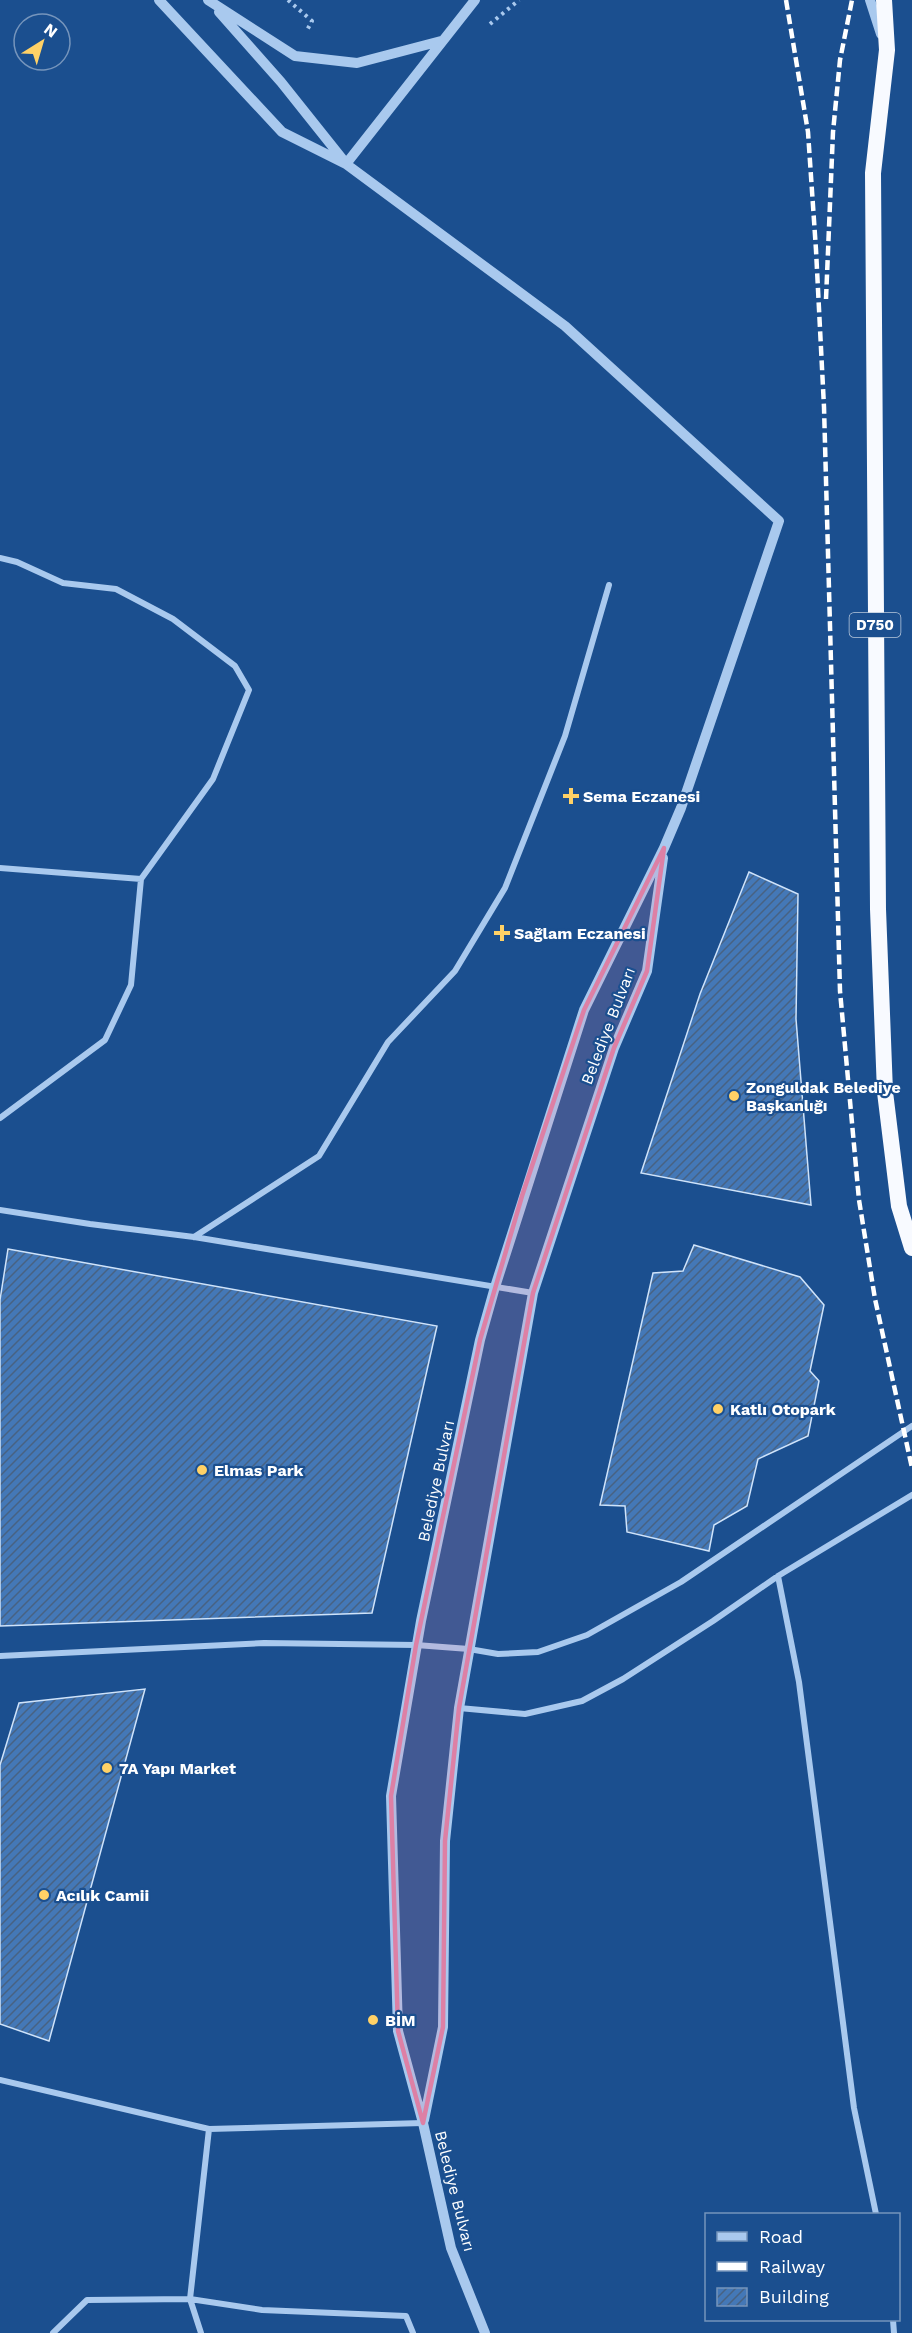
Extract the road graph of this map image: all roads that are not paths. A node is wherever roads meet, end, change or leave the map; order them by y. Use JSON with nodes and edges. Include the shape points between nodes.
{"nodes":[{"id":1,"x":159,"y":0,"type":"edge"},
{"id":2,"x":475,"y":0,"type":"edge"},
{"id":3,"x":870,"y":0,"type":"edge"},
{"id":4,"x":884,"y":0,"type":"edge"},
{"id":5,"x":209,"y":1,"type":"edge"},
{"id":6,"x":441,"y":41,"type":"junction"},
{"id":7,"x":887,"y":50,"type":"junction"},
{"id":8,"x":346,"y":164,"type":"junction"},
{"id":9,"x":0,"y":558,"type":"edge"},
{"id":10,"x":609,"y":585,"type":"dead end"},
{"id":11,"x":664,"y":848,"type":"junction"},
{"id":12,"x":0,"y":868,"type":"edge"},
{"id":13,"x":141,"y":879,"type":"junction"},
{"id":14,"x":0,"y":1118,"type":"edge"},
{"id":15,"x":0,"y":1210,"type":"edge"},
{"id":16,"x":194,"y":1237,"type":"junction"},
{"id":17,"x":912,"y":1248,"type":"edge"},
{"id":18,"x":495,"y":1287,"type":"junction"},
{"id":19,"x":533,"y":1293,"type":"junction"},
{"id":20,"x":912,"y":1426,"type":"edge"},
{"id":21,"x":912,"y":1495,"type":"edge"},
{"id":22,"x":778,"y":1576,"type":"junction"},
{"id":23,"x":416,"y":1646,"type":"junction"},
{"id":24,"x":469,"y":1649,"type":"junction"},
{"id":25,"x":0,"y":1656,"type":"edge"},
{"id":26,"x":459,"y":1708,"type":"junction"},
{"id":27,"x":0,"y":2080,"type":"edge"},
{"id":28,"x":423,"y":2123,"type":"junction"},
{"id":29,"x":209,"y":2129,"type":"junction"},
{"id":30,"x":876,"y":2213,"type":"edge"},
{"id":31,"x":190,"y":2299,"type":"junction"},
{"id":32,"x":53,"y":2333,"type":"edge"},
{"id":33,"x":201,"y":2333,"type":"edge"},
{"id":34,"x":413,"y":2333,"type":"edge"},
{"id":35,"x":485,"y":2333,"type":"edge"}],
"edges":[{"from":1,"to":8,"type":"street","via":[[282,132]]},
{"from":2,"to":6,"type":"street"},
{"from":3,"to":7,"type":"street"},
{"from":4,"to":7,"type":"highway","number":"D750"},
{"from":5,"to":6,"type":"street","via":[[295,56],[322,61],[357,63]]},
{"from":5,"to":8,"type":"street","via":[[281,82]]},
{"from":6,"to":8,"type":"street"},
{"from":7,"to":17,"type":"highway","number":"D750","via":[[873,173],[878,909],[885,1092],[898,1206]]},
{"from":8,"to":11,"type":"street","via":[[565,326],[779,521]]},
{"from":9,"to":13,"type":"street","via":[[63,583],[116,589],[173,619],[235,666],[249,690],[213,779]]},
{"from":10,"to":16,"type":"street","via":[[565,736],[505,888],[454,971],[388,1042],[319,1156]]},
{"from":11,"to":18,"type":"street","name":"Belediye Bulvarı","via":[[584,1010]]},
{"from":11,"to":19,"type":"street","name":"Belediye Bulvarı","via":[[647,970],[614,1048]]},
{"from":12,"to":13,"type":"street"},
{"from":13,"to":14,"type":"street","via":[[131,985],[105,1040]]},
{"from":15,"to":16,"type":"street"},
{"from":16,"to":18,"type":"street"},
{"from":18,"to":19,"type":"street"},
{"from":18,"to":23,"type":"street","name":"Belediye Bulvarı","via":[[480,1340]]},
{"from":19,"to":24,"type":"street","name":"Belediye Bulvarı"},
{"from":20,"to":24,"type":"street","via":[[681,1582],[587,1635],[538,1653],[498,1654]]},
{"from":21,"to":22,"type":"street"},
{"from":22,"to":26,"type":"street","via":[[653,1661],[582,1701],[525,1714]]},
{"from":22,"to":30,"type":"street","via":[[799,1682],[854,2108]]},
{"from":23,"to":24,"type":"street"},
{"from":23,"to":25,"type":"street","via":[[264,1643]]},
{"from":23,"to":28,"type":"street","name":"Belediye Bulvarı","via":[[391,1796],[398,2031]]},
{"from":24,"to":26,"type":"street","name":"Belediye Bulvarı"},
{"from":26,"to":28,"type":"street","name":"Belediye Bulvarı","via":[[445,1841],[443,2027]]},
{"from":27,"to":29,"type":"street"},
{"from":28,"to":29,"type":"street"},
{"from":28,"to":35,"type":"street","name":"Belediye Bulvarı","via":[[451,2248]]},
{"from":29,"to":31,"type":"street"},
{"from":31,"to":32,"type":"street","via":[[87,2300]]},
{"from":31,"to":33,"type":"street"},
{"from":31,"to":34,"type":"street","via":[[262,2310],[406,2316]]}]}
